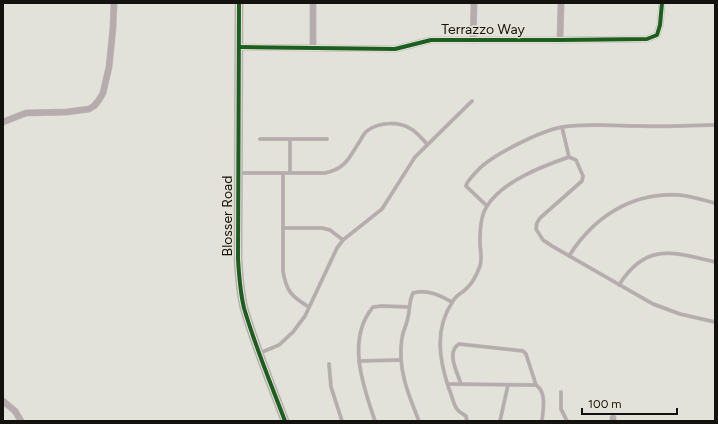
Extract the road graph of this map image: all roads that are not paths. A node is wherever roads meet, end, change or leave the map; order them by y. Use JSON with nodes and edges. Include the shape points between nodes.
{"nodes":[{"id":1,"x":114,"y":3,"type":"edge"},
{"id":2,"x":239,"y":3,"type":"edge"},
{"id":3,"x":313,"y":3,"type":"edge"},
{"id":4,"x":474,"y":3,"type":"edge"},
{"id":5,"x":561,"y":3,"type":"edge"},
{"id":6,"x":662,"y":3,"type":"edge"},
{"id":7,"x":473,"y":40,"type":"junction"},
{"id":8,"x":560,"y":40,"type":"junction"},
{"id":9,"x":239,"y":47,"type":"junction"},
{"id":10,"x":313,"y":48,"type":"junction"},
{"id":11,"x":472,"y":101,"type":"dead end"},
{"id":12,"x":3,"y":122,"type":"edge"},
{"id":13,"x":715,"y":125,"type":"edge"},
{"id":14,"x":562,"y":127,"type":"junction"},
{"id":15,"x":260,"y":139,"type":"dead end"},
{"id":16,"x":290,"y":139,"type":"junction"},
{"id":17,"x":327,"y":139,"type":"dead end"},
{"id":18,"x":427,"y":144,"type":"junction"},
{"id":19,"x":569,"y":156,"type":"junction"},
{"id":20,"x":237,"y":173,"type":"junction"},
{"id":21,"x":283,"y":173,"type":"junction"},
{"id":22,"x":290,"y":173,"type":"junction"},
{"id":23,"x":715,"y":203,"type":"edge"},
{"id":24,"x":487,"y":206,"type":"junction"},
{"id":25,"x":283,"y":228,"type":"junction"},
{"id":26,"x":343,"y":240,"type":"junction"},
{"id":27,"x":569,"y":256,"type":"junction"},
{"id":28,"x":715,"y":262,"type":"edge"},
{"id":29,"x":619,"y":285,"type":"junction"},
{"id":30,"x":452,"y":302,"type":"junction"},
{"id":31,"x":309,"y":307,"type":"junction"},
{"id":32,"x":409,"y":307,"type":"junction"},
{"id":33,"x":715,"y":322,"type":"edge"},
{"id":34,"x":260,"y":353,"type":"junction"},
{"id":35,"x":401,"y":360,"type":"junction"},
{"id":36,"x":359,"y":361,"type":"junction"},
{"id":37,"x":329,"y":364,"type":"dead end"},
{"id":38,"x":448,"y":384,"type":"junction"},
{"id":39,"x":461,"y":384,"type":"junction"},
{"id":40,"x":508,"y":385,"type":"junction"},
{"id":41,"x":536,"y":386,"type":"junction"},
{"id":42,"x":561,"y":392,"type":"dead end"},
{"id":43,"x":3,"y":401,"type":"edge"},
{"id":44,"x":21,"y":421,"type":"edge"},
{"id":45,"x":285,"y":421,"type":"edge"},
{"id":46,"x":342,"y":421,"type":"edge"},
{"id":47,"x":376,"y":421,"type":"edge"},
{"id":48,"x":419,"y":421,"type":"edge"},
{"id":49,"x":467,"y":421,"type":"edge"},
{"id":50,"x":500,"y":421,"type":"edge"},
{"id":51,"x":542,"y":421,"type":"edge"},
{"id":52,"x":568,"y":421,"type":"edge"}],
"edges":[{"from":1,"to":12,"type":"street","via":[[109,67],[100,100],[89,109],[26,113]]},
{"from":2,"to":9,"type":"street","name":"Blosser Road"},
{"from":3,"to":10,"type":"street"},
{"from":4,"to":7,"type":"street"},
{"from":5,"to":8,"type":"street"},
{"from":6,"to":8,"type":"street","name":"Terrazzo Way","via":[[657,35],[646,38]]},
{"from":7,"to":8,"type":"street","name":"Terrazzo Way"},
{"from":7,"to":10,"type":"street","name":"Terrazzo Way","via":[[431,40],[396,49]]},
{"from":9,"to":10,"type":"street","name":"Terrazzo Way"},
{"from":9,"to":20,"type":"street","name":"Blosser Road"},
{"from":11,"to":18,"type":"lane"},
{"from":13,"to":14,"type":"lane","via":[[606,124]]},
{"from":14,"to":19,"type":"lane"},
{"from":14,"to":24,"type":"lane","via":[[511,148],[477,172],[466,186]]},
{"from":15,"to":16,"type":"lane"},
{"from":16,"to":17,"type":"lane"},
{"from":16,"to":22,"type":"lane"},
{"from":18,"to":22,"type":"lane","via":[[411,128],[399,124],[376,126],[366,132],[347,161],[334,171]]},
{"from":18,"to":26,"type":"lane","via":[[415,157],[382,209]]},
{"from":19,"to":24,"type":"lane","via":[[514,182]]},
{"from":19,"to":27,"type":"lane","via":[[576,160],[583,176],[582,181],[536,223],[536,229],[543,240]]},
{"from":20,"to":21,"type":"lane"},
{"from":20,"to":34,"type":"street","name":"Blosser Road","via":[[240,288]]},
{"from":21,"to":22,"type":"lane"},
{"from":21,"to":25,"type":"lane"},
{"from":23,"to":27,"type":"lane","via":[[678,195],[665,195],[626,204],[599,220],[578,242]]},
{"from":24,"to":30,"type":"lane","via":[[480,229],[480,268],[473,282]]},
{"from":25,"to":26,"type":"lane","via":[[322,228],[330,230]]},
{"from":25,"to":31,"type":"lane","via":[[285,284],[290,294]]},
{"from":26,"to":31,"type":"lane"},
{"from":27,"to":29,"type":"lane"},
{"from":28,"to":29,"type":"lane","via":[[679,253],[655,254],[634,265]]},
{"from":29,"to":33,"type":"lane","via":[[666,310]]},
{"from":30,"to":32,"type":"lane","via":[[437,293],[418,292],[413,293],[410,298]]},
{"from":30,"to":38,"type":"lane","via":[[445,317],[440,339],[440,360]]},
{"from":31,"to":34,"type":"lane","via":[[306,316],[284,341]]},
{"from":32,"to":35,"type":"lane","via":[[402,336]]},
{"from":32,"to":36,"type":"lane","via":[[373,307],[361,332]]},
{"from":34,"to":45,"type":"street","name":"Blosser Road"},
{"from":35,"to":36,"type":"lane"},
{"from":35,"to":48,"type":"lane","via":[[404,380]]},
{"from":36,"to":47,"type":"lane","via":[[362,380]]},
{"from":37,"to":46,"type":"lane","via":[[331,387]]},
{"from":38,"to":39,"type":"lane"},
{"from":38,"to":49,"type":"lane","via":[[457,409],[466,416]]},
{"from":39,"to":40,"type":"lane"},
{"from":39,"to":41,"type":"lane","via":[[452,352],[459,344],[524,351]]},
{"from":40,"to":41,"type":"lane"},
{"from":40,"to":50,"type":"lane"},
{"from":41,"to":51,"type":"lane","via":[[541,388],[543,393]]},
{"from":42,"to":52,"type":"lane","via":[[562,409]]},
{"from":43,"to":44,"type":"street","via":[[15,411]]}]}
